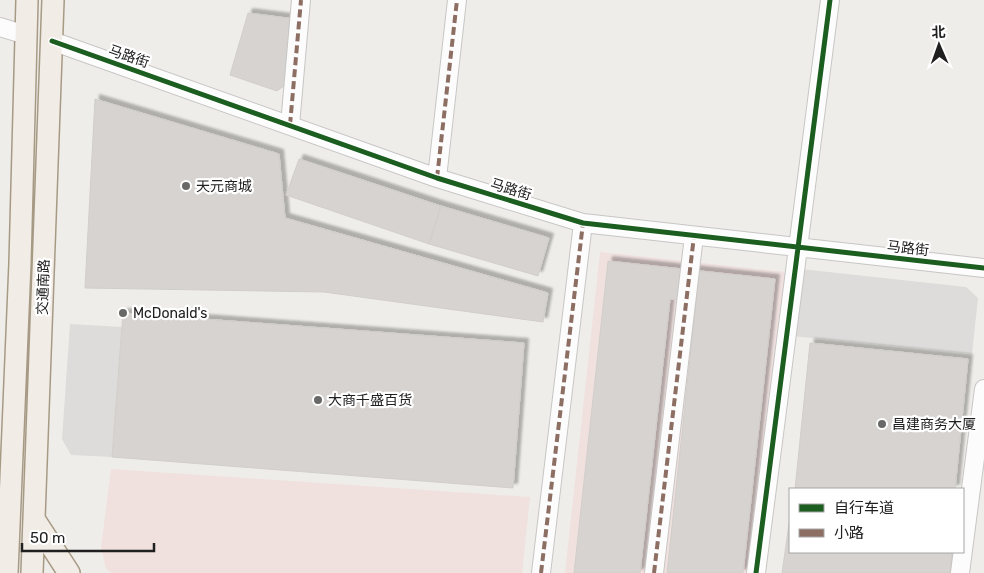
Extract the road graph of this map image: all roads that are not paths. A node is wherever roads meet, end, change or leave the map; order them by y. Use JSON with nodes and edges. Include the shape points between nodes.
{"nodes":[{"id":1,"x":27,"y":0,"type":"edge"},
{"id":2,"x":53,"y":0,"type":"edge"},
{"id":3,"x":301,"y":0,"type":"edge"},
{"id":4,"x":456,"y":0,"type":"edge"},
{"id":5,"x":830,"y":0,"type":"edge"},
{"id":6,"x":0,"y":27,"type":"edge"},
{"id":7,"x":26,"y":35,"type":"junction"},
{"id":8,"x":52,"y":41,"type":"junction"},
{"id":9,"x":290,"y":125,"type":"junction"},
{"id":10,"x":438,"y":178,"type":"junction"},
{"id":11,"x":583,"y":224,"type":"junction"},
{"id":12,"x":694,"y":236,"type":"junction"},
{"id":13,"x":798,"y":247,"type":"junction"},
{"id":14,"x":984,"y":268,"type":"edge"},
{"id":15,"x":984,"y":389,"type":"edge"},
{"id":16,"x":10,"y":518,"type":"junction"},
{"id":17,"x":34,"y":519,"type":"junction"},
{"id":18,"x":0,"y":540,"type":"edge"},
{"id":19,"x":964,"y":542,"type":"edge"},
{"id":20,"x":963,"y":553,"type":"edge"},
{"id":21,"x":7,"y":573,"type":"edge"},
{"id":22,"x":32,"y":573,"type":"edge"},
{"id":23,"x":69,"y":573,"type":"edge"},
{"id":24,"x":541,"y":573,"type":"edge"},
{"id":25,"x":654,"y":573,"type":"edge"},
{"id":26,"x":756,"y":573,"type":"edge"},
{"id":27,"x":960,"y":573,"type":"edge"}],
"edges":[{"from":1,"to":7,"type":"main road","name":"交通南路"},
{"from":2,"to":8,"type":"main road","name":"交通南路"},
{"from":3,"to":9,"type":"street"},
{"from":4,"to":10,"type":"street"},
{"from":5,"to":13,"type":"street"},
{"from":6,"to":7,"type":"street"},
{"from":7,"to":16,"type":"main road","name":"交通南路"},
{"from":8,"to":9,"type":"street","name":"马路街"},
{"from":8,"to":17,"type":"main road","name":"交通南路"},
{"from":9,"to":10,"type":"street","name":"马路街"},
{"from":10,"to":11,"type":"street","name":"马路街"},
{"from":11,"to":12,"type":"street","name":"马路街"},
{"from":11,"to":24,"type":"street"},
{"from":12,"to":13,"type":"street","name":"马路街"},
{"from":12,"to":25,"type":"street"},
{"from":13,"to":14,"type":"street","name":"马路街"},
{"from":13,"to":26,"type":"street"},
{"from":15,"to":19,"type":"street"},
{"from":16,"to":18,"type":"main road"},
{"from":16,"to":21,"type":"main road","name":"交通南路"},
{"from":17,"to":22,"type":"main road","name":"交通南路"},
{"from":17,"to":23,"type":"main road"},
{"from":20,"to":27,"type":"street"}]}
